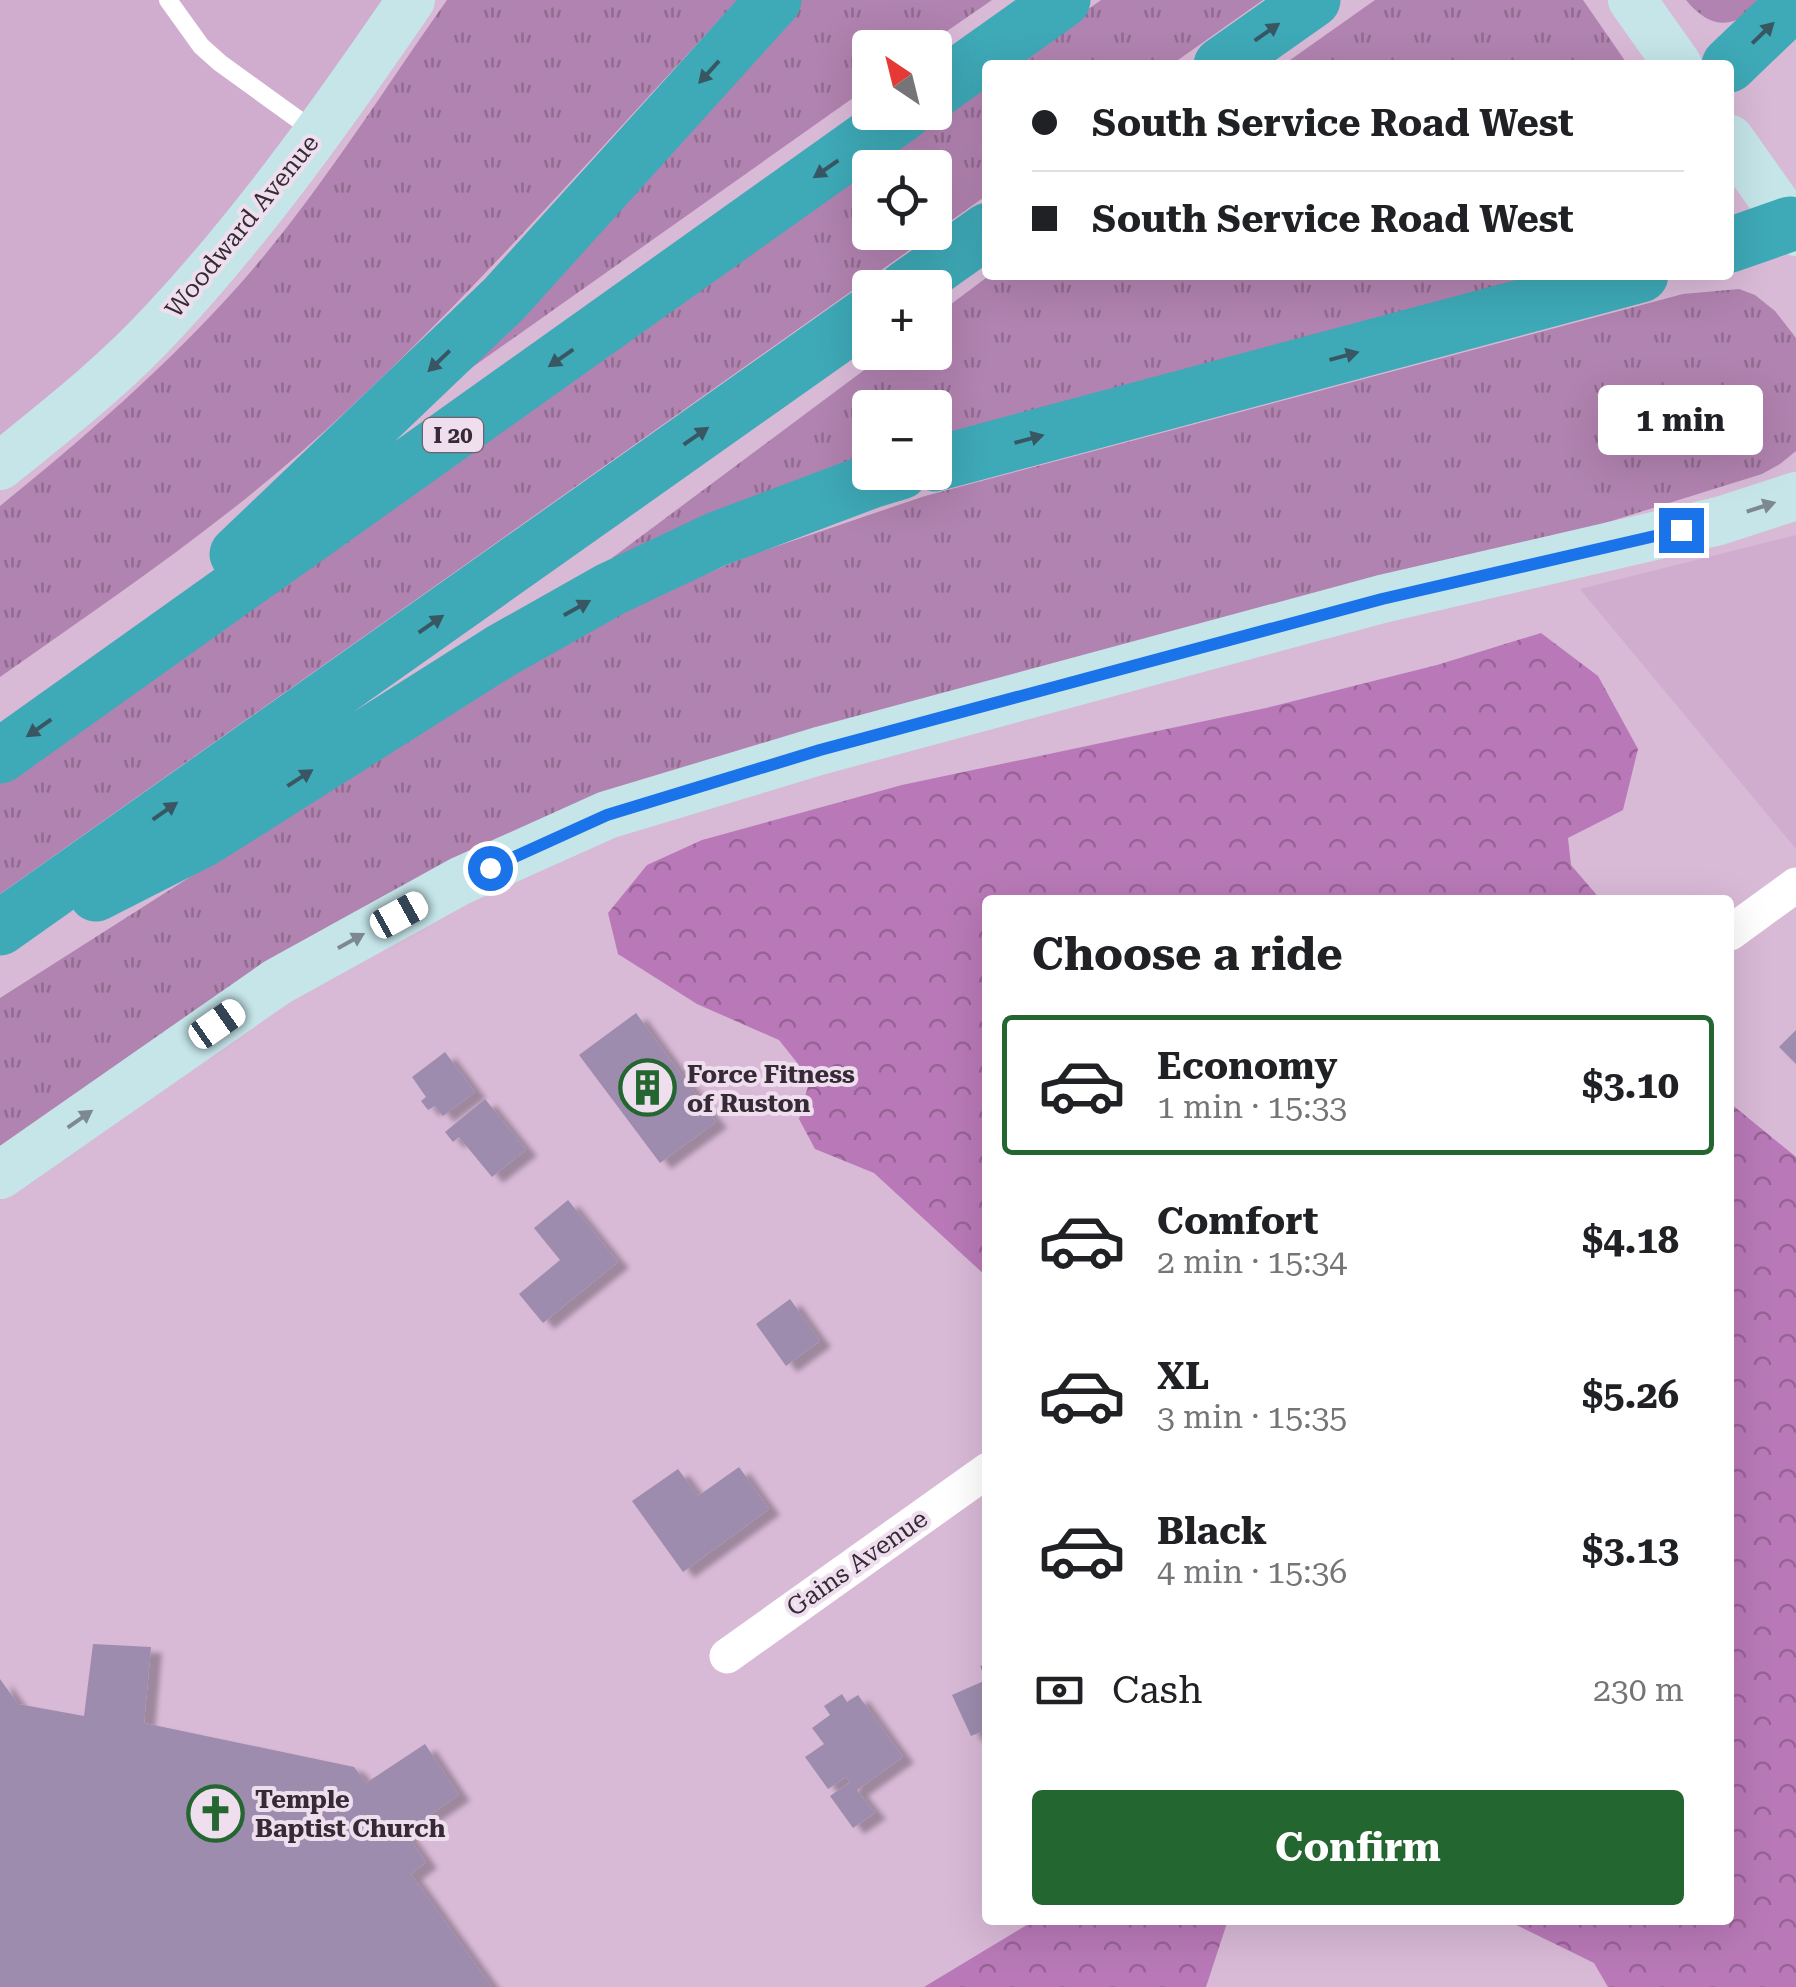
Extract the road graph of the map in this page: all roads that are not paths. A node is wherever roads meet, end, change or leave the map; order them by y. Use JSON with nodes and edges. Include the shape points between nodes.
{"nodes":[{"id":1,"x":168,"y":0,"type":"edge"},
{"id":2,"x":411,"y":0,"type":"edge"},
{"id":3,"x":774,"y":0,"type":"edge"},
{"id":4,"x":1063,"y":0,"type":"edge"},
{"id":5,"x":1313,"y":0,"type":"edge"},
{"id":6,"x":1632,"y":0,"type":"edge"},
{"id":7,"x":1796,"y":1,"type":"edge"},
{"id":8,"x":1228,"y":60,"type":"edge"},
{"id":9,"x":1674,"y":60,"type":"edge"},
{"id":10,"x":1734,"y":60,"type":"edge"},
{"id":11,"x":952,"y":79,"type":"edge"},
{"id":12,"x":880,"y":130,"type":"edge"},
{"id":13,"x":318,"y":133,"type":"junction"},
{"id":14,"x":1734,"y":144,"type":"edge"},
{"id":15,"x":1793,"y":228,"type":"edge"},
{"id":16,"x":982,"y":234,"type":"edge"},
{"id":17,"x":1734,"y":244,"type":"edge"},
{"id":18,"x":931,"y":270,"type":"edge"},
{"id":19,"x":1623,"y":280,"type":"edge"},
{"id":20,"x":852,"y":326,"type":"edge"},
{"id":21,"x":952,"y":459,"type":"edge"},
{"id":22,"x":0,"y":466,"type":"edge"},
{"id":23,"x":852,"y":487,"type":"edge"},
{"id":24,"x":1796,"y":496,"type":"edge"},
{"id":25,"x":97,"y":688,"type":"junction"},
{"id":26,"x":0,"y":756,"type":"edge"},
{"id":27,"x":1796,"y":885,"type":"edge"},
{"id":28,"x":0,"y":928,"type":"edge"},
{"id":29,"x":1734,"y":930,"type":"edge"},
{"id":30,"x":0,"y":943,"type":"edge"},
{"id":31,"x":0,"y":1175,"type":"edge"},
{"id":32,"x":982,"y":1474,"type":"edge"},
{"id":33,"x":726,"y":1656,"type":"dead end"}],
"edges":[{"from":1,"to":13,"type":"lane","via":[[200,46]]},
{"from":2,"to":13,"type":"main road","name":"Woodward Avenue"},
{"from":3,"to":25,"type":"highway","one_way":true,"via":[[504,299]]},
{"from":4,"to":11,"type":"highway"},
{"from":8,"to":5,"type":"highway","one_way":true},
{"from":6,"to":9,"type":"main road"},
{"from":10,"to":7,"type":"highway","one_way":true},
{"from":12,"to":25,"type":"highway","number":"I 20","one_way":true},
{"from":13,"to":22,"type":"main road","name":"Woodward Avenue","via":[[163,323]]},
{"from":14,"to":15,"type":"main road"},
{"from":15,"to":17,"type":"highway"},
{"from":16,"to":18,"type":"highway"},
{"from":21,"to":19,"type":"highway","one_way":true},
{"from":28,"to":20,"type":"highway","one_way":true},
{"from":30,"to":23,"type":"highway","one_way":true,"via":[[204,839],[500,651],[611,589]]},
{"from":31,"to":24,"type":"main road","one_way":true,"via":[[276,982],[460,882],[607,815],[820,750],[1382,599],[1719,521]]},
{"from":25,"to":26,"type":"highway","number":"I 20","one_way":true},
{"from":27,"to":29,"type":"street"},
{"from":32,"to":33,"type":"street","name":"Gains Avenue"}]}
